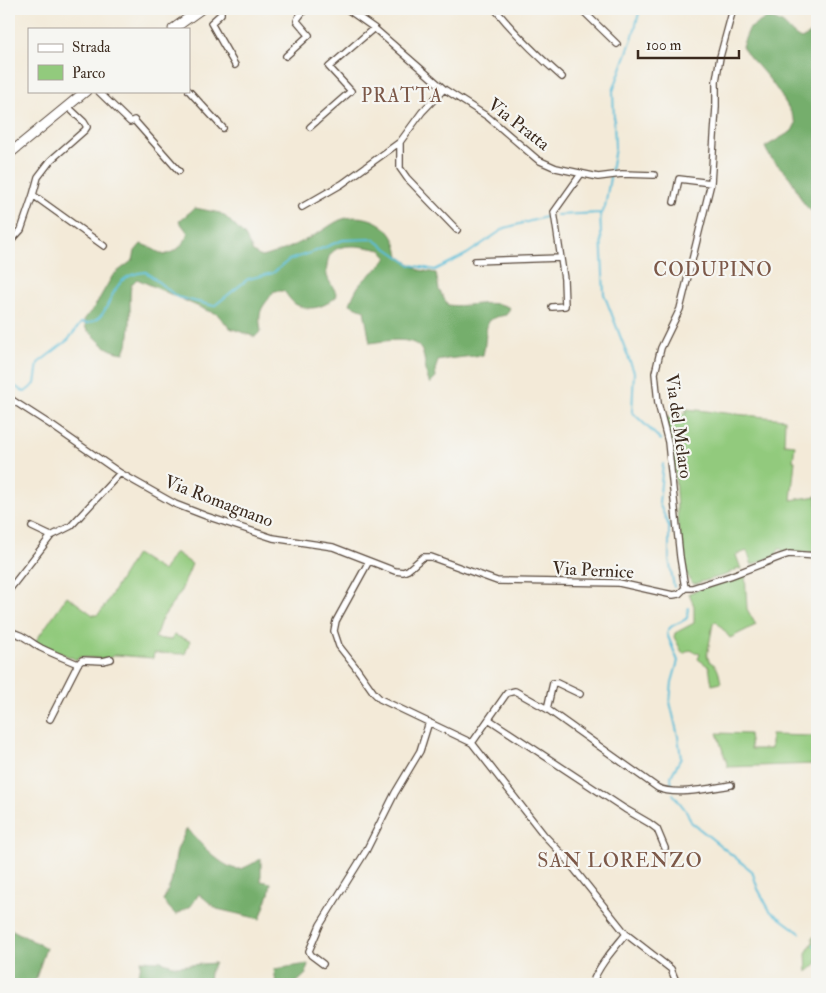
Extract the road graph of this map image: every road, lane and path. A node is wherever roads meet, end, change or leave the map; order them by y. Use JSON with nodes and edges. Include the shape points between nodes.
{"nodes":[{"id":1,"x":201,"y":9,"type":"edge"},
{"id":2,"x":222,"y":9,"type":"edge"},
{"id":3,"x":305,"y":9,"type":"edge"},
{"id":4,"x":347,"y":9,"type":"edge"},
{"id":5,"x":495,"y":9,"type":"edge"},
{"id":6,"x":581,"y":9,"type":"edge"},
{"id":7,"x":733,"y":9,"type":"edge"},
{"id":8,"x":174,"y":28,"type":"edge"},
{"id":9,"x":374,"y":28,"type":"junction"},
{"id":10,"x":617,"y":44,"type":"dead end"},
{"id":11,"x":286,"y":56,"type":"dead end"},
{"id":12,"x":235,"y":65,"type":"dead end"},
{"id":13,"x":562,"y":77,"type":"dead end"},
{"id":14,"x":444,"y":89,"type":"junction"},
{"id":15,"x":85,"y":92,"type":"edge"},
{"id":16,"x":99,"y":92,"type":"edge"},
{"id":17,"x":189,"y":92,"type":"edge"},
{"id":18,"x":67,"y":106,"type":"junction"},
{"id":19,"x":310,"y":127,"type":"dead end"},
{"id":20,"x":223,"y":128,"type":"dead end"},
{"id":21,"x":400,"y":142,"type":"junction"},
{"id":22,"x":9,"y":154,"type":"edge"},
{"id":23,"x":178,"y":171,"type":"dead end"},
{"id":24,"x":581,"y":174,"type":"junction"},
{"id":25,"x":654,"y":175,"type":"dead end"},
{"id":26,"x":711,"y":183,"type":"junction"},
{"id":27,"x":33,"y":195,"type":"junction"},
{"id":28,"x":674,"y":202,"type":"dead end"},
{"id":29,"x":302,"y":208,"type":"dead end"},
{"id":30,"x":457,"y":230,"type":"dead end"},
{"id":31,"x":9,"y":243,"type":"edge"},
{"id":32,"x":104,"y":246,"type":"dead end"},
{"id":33,"x":560,"y":258,"type":"junction"},
{"id":34,"x":475,"y":261,"type":"dead end"},
{"id":35,"x":552,"y":307,"type":"dead end"},
{"id":36,"x":9,"y":398,"type":"edge"},
{"id":37,"x":120,"y":473,"type":"junction"},
{"id":38,"x":32,"y":527,"type":"dead end"},
{"id":39,"x":51,"y":536,"type":"junction"},
{"id":40,"x":817,"y":556,"type":"edge"},
{"id":41,"x":369,"y":561,"type":"junction"},
{"id":42,"x":9,"y":590,"type":"edge"},
{"id":43,"x":684,"y":590,"type":"junction"},
{"id":44,"x":9,"y":632,"type":"edge"},
{"id":45,"x":111,"y":659,"type":"dead end"},
{"id":46,"x":78,"y":664,"type":"junction"},
{"id":47,"x":580,"y":694,"type":"dead end"},
{"id":48,"x":546,"y":709,"type":"junction"},
{"id":49,"x":50,"y":718,"type":"dead end"},
{"id":50,"x":490,"y":720,"type":"junction"},
{"id":51,"x":429,"y":722,"type":"junction"},
{"id":52,"x":472,"y":743,"type":"junction"},
{"id":53,"x":731,"y":785,"type":"dead end"},
{"id":54,"x":665,"y":848,"type":"dead end"},
{"id":55,"x":626,"y":934,"type":"junction"},
{"id":56,"x":323,"y":964,"type":"dead end"},
{"id":57,"x":592,"y":984,"type":"edge"},
{"id":58,"x":677,"y":984,"type":"edge"}],
"edges":[{"from":1,"to":8,"type":"street"},
{"from":2,"to":12,"type":"street","via":[[211,23]]},
{"from":3,"to":11,"type":"street","via":[[297,21],[309,35]]},
{"from":4,"to":9,"type":"street","name":"Via Pratta"},
{"from":5,"to":13,"type":"street","via":[[518,36]]},
{"from":6,"to":10,"type":"street"},
{"from":7,"to":26,"type":"street","name":"Via del Melaro","via":[[716,81]]},
{"from":9,"to":14,"type":"street","name":"Via Pratta"},
{"from":9,"to":19,"type":"street","via":[[329,67],[351,91]]},
{"from":14,"to":21,"type":"street"},
{"from":14,"to":24,"type":"street","name":"Via Pratta","via":[[488,117],[538,160]]},
{"from":15,"to":18,"type":"street"},
{"from":16,"to":23,"type":"street","via":[[130,122],[134,120]]},
{"from":17,"to":20,"type":"street"},
{"from":18,"to":22,"type":"street"},
{"from":18,"to":27,"type":"street","via":[[87,127],[51,160],[38,178]]},
{"from":21,"to":29,"type":"street"},
{"from":21,"to":30,"type":"street","via":[[402,172]]},
{"from":24,"to":25,"type":"street","name":"Via Pratta","via":[[601,178],[614,174]]},
{"from":24,"to":33,"type":"street","via":[[554,212]]},
{"from":26,"to":28,"type":"street","via":[[679,179]]},
{"from":26,"to":43,"type":"street","name":"Via del Melaro","via":[[680,309],[661,348],[655,373],[658,403],[668,442]]},
{"from":27,"to":31,"type":"street","via":[[21,230]]},
{"from":27,"to":32,"type":"street"},
{"from":33,"to":34,"type":"street"},
{"from":33,"to":35,"type":"street","via":[[565,306]]},
{"from":36,"to":37,"type":"street","name":"Via Romagnano"},
{"from":37,"to":39,"type":"street","via":[[71,526]]},
{"from":37,"to":41,"type":"street","name":"Via Romagnano","via":[[176,504],[260,535],[333,547]]},
{"from":38,"to":39,"type":"street"},
{"from":39,"to":42,"type":"street"},
{"from":40,"to":43,"type":"street","name":"Via Pernice","via":[[789,554]]},
{"from":41,"to":43,"type":"street","name":"Via Pernice","via":[[402,572],[423,557],[431,557],[497,581],[611,582],[673,595]]},
{"from":41,"to":51,"type":"street","via":[[340,613],[335,638],[380,699]]},
{"from":44,"to":46,"type":"street","via":[[15,632],[39,647]]},
{"from":45,"to":46,"type":"street","via":[[82,660]]},
{"from":46,"to":49,"type":"street"},
{"from":47,"to":48,"type":"street","via":[[554,683]]},
{"from":48,"to":50,"type":"street","via":[[511,691]]},
{"from":48,"to":53,"type":"street","via":[[665,791]]},
{"from":50,"to":52,"type":"street"},
{"from":50,"to":54,"type":"street","via":[[650,823]]},
{"from":51,"to":52,"type":"street"},
{"from":51,"to":56,"type":"street","via":[[420,751],[366,851],[320,925],[309,951]]},
{"from":52,"to":55,"type":"street"},
{"from":55,"to":57,"type":"street","via":[[600,967]]},
{"from":55,"to":58,"type":"street","via":[[672,969]]}]}
